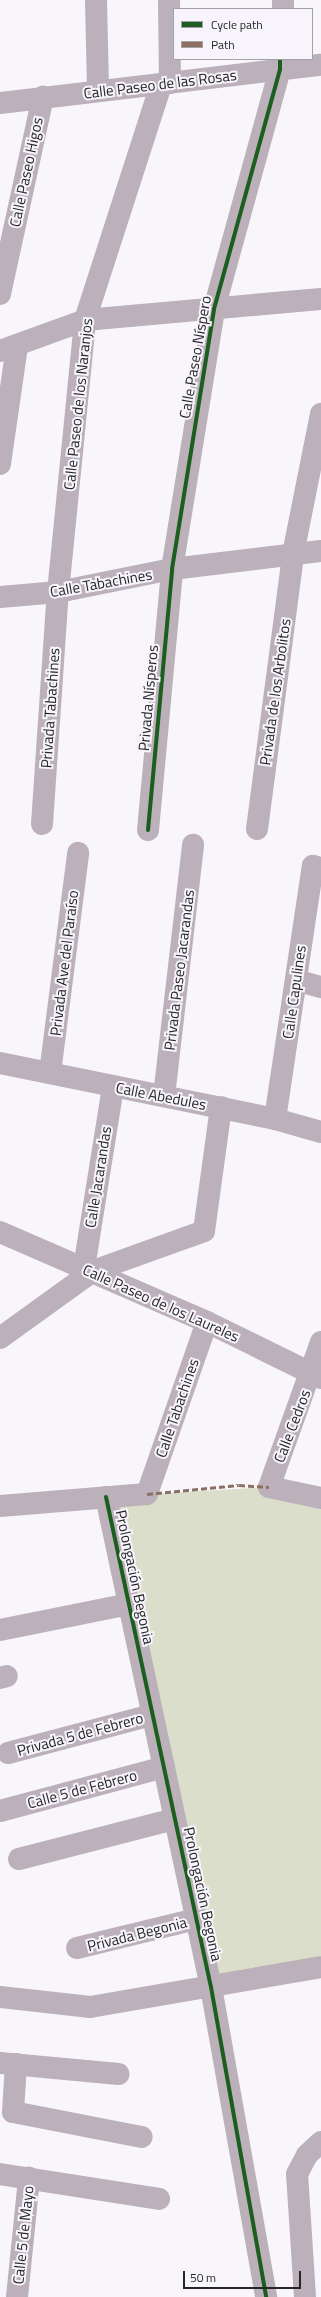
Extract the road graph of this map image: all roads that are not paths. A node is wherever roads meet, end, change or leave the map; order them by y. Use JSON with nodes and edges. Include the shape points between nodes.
{"nodes":[{"id":1,"x":96,"y":0,"type":"edge"},
{"id":2,"x":169,"y":0,"type":"edge"},
{"id":3,"x":280,"y":64,"type":"edge"},
{"id":4,"x":321,"y":65,"type":"edge"},
{"id":5,"x":165,"y":83,"type":"junction"},
{"id":6,"x":98,"y":91,"type":"junction"},
{"id":7,"x":43,"y":98,"type":"junction"},
{"id":8,"x":0,"y":103,"type":"edge"},
{"id":9,"x":0,"y":294,"type":"edge"},
{"id":10,"x":321,"y":300,"type":"edge"},
{"id":11,"x":214,"y":308,"type":"junction"},
{"id":12,"x":85,"y":320,"type":"junction"},
{"id":13,"x":9,"y":348,"type":"edge"},
{"id":14,"x":321,"y":414,"type":"edge"},
{"id":15,"x":0,"y":464,"type":"edge"},
{"id":16,"x":321,"y":551,"type":"edge"},
{"id":17,"x":294,"y":554,"type":"junction"},
{"id":18,"x":172,"y":569,"type":"junction"},
{"id":19,"x":58,"y":592,"type":"junction"},
{"id":20,"x":0,"y":597,"type":"edge"},
{"id":21,"x":42,"y":824,"type":"dead end"},
{"id":22,"x":257,"y":829,"type":"dead end"},
{"id":23,"x":148,"y":830,"type":"dead end"},
{"id":24,"x":193,"y":845,"type":"dead end"},
{"id":25,"x":78,"y":854,"type":"dead end"},
{"id":26,"x":317,"y":867,"type":"edge"},
{"id":27,"x":296,"y":980,"type":"junction"},
{"id":28,"x":321,"y":987,"type":"edge"},
{"id":29,"x":0,"y":1063,"type":"edge"},
{"id":30,"x":50,"y":1074,"type":"junction"},
{"id":31,"x":113,"y":1086,"type":"junction"},
{"id":32,"x":164,"y":1096,"type":"junction"},
{"id":33,"x":221,"y":1107,"type":"junction"},
{"id":34,"x":275,"y":1119,"type":"junction"},
{"id":35,"x":321,"y":1132,"type":"edge"},
{"id":36,"x":0,"y":1232,"type":"edge"},
{"id":37,"x":88,"y":1269,"type":"junction"},
{"id":38,"x":0,"y":1316,"type":"edge"},
{"id":39,"x":26,"y":1320,"type":"junction"},
{"id":40,"x":208,"y":1322,"type":"junction"},
{"id":41,"x":0,"y":1338,"type":"edge"},
{"id":42,"x":321,"y":1342,"type":"edge"},
{"id":43,"x":317,"y":1376,"type":"edge"},
{"id":44,"x":106,"y":1497,"type":"junction"},
{"id":45,"x":321,"y":1498,"type":"edge"},
{"id":46,"x":0,"y":1506,"type":"edge"},
{"id":47,"x":129,"y":1604,"type":"junction"},
{"id":48,"x":0,"y":1630,"type":"edge"},
{"id":49,"x":152,"y":1716,"type":"junction"},
{"id":50,"x":8,"y":1753,"type":"dead end"},
{"id":51,"x":164,"y":1767,"type":"junction"},
{"id":52,"x":0,"y":1811,"type":"edge"},
{"id":53,"x":175,"y":1819,"type":"junction"},
{"id":54,"x":19,"y":1859,"type":"dead end"},
{"id":55,"x":196,"y":1919,"type":"junction"},
{"id":56,"x":77,"y":1948,"type":"dead end"},
{"id":57,"x":321,"y":1967,"type":"edge"},
{"id":58,"x":211,"y":1987,"type":"junction"},
{"id":59,"x":0,"y":1997,"type":"edge"},
{"id":60,"x":8,"y":2064,"type":"edge"},
{"id":61,"x":118,"y":2074,"type":"dead end"},
{"id":62,"x":142,"y":2137,"type":"dead end"},
{"id":63,"x":321,"y":2142,"type":"edge"},
{"id":64,"x":0,"y":2174,"type":"edge"},
{"id":65,"x":29,"y":2178,"type":"junction"},
{"id":66,"x":159,"y":2199,"type":"dead end"},
{"id":67,"x":17,"y":2297,"type":"edge"},
{"id":68,"x":266,"y":2297,"type":"edge"},
{"id":69,"x":305,"y":2297,"type":"edge"}],
"edges":[{"from":1,"to":6,"type":"street"},
{"from":2,"to":5,"type":"street","name":"Calle Paseo de los Naranjos"},
{"from":3,"to":4,"type":"street","name":"Calle Paseo de las Rosas"},
{"from":3,"to":5,"type":"street","name":"Calle Paseo de las Rosas"},
{"from":3,"to":11,"type":"street","name":"Calle Paseo Níspero"},
{"from":5,"to":6,"type":"street","name":"Calle Paseo de las Rosas"},
{"from":5,"to":12,"type":"street","name":"Calle Paseo de los Naranjos"},
{"from":6,"to":7,"type":"street","name":"Calle Paseo de las Rosas"},
{"from":7,"to":8,"type":"street","name":"Calle Paseo de las Rosas"},
{"from":7,"to":9,"type":"street","name":"Calle Paseo Higos"},
{"from":10,"to":11,"type":"street"},
{"from":11,"to":12,"type":"street"},
{"from":11,"to":18,"type":"street","name":"Calle Paseo Níspero"},
{"from":12,"to":13,"type":"street"},
{"from":12,"to":19,"type":"street","name":"Calle Paseo de los Naranjos"},
{"from":13,"to":15,"type":"street"},
{"from":14,"to":17,"type":"street","name":"Privada de los Arbolitos"},
{"from":16,"to":17,"type":"street","name":"Calle Tabachines"},
{"from":17,"to":18,"type":"street","name":"Calle Tabachines"},
{"from":17,"to":22,"type":"street","name":"Privada de los Arbolitos"},
{"from":18,"to":19,"type":"street","name":"Calle Tabachines"},
{"from":18,"to":23,"type":"street","name":"Privada Nísperos"},
{"from":19,"to":20,"type":"street","name":"Calle Tabachines"},
{"from":19,"to":21,"type":"street","name":"Privada Tabachines"},
{"from":24,"to":32,"type":"street","name":"Privada Paseo Jacarandas"},
{"from":25,"to":30,"type":"street","name":"Privada Ave del Paraíso"},
{"from":26,"to":27,"type":"street","name":"Calle Capulines"},
{"from":27,"to":28,"type":"street"},
{"from":27,"to":34,"type":"street","name":"Calle Capulines"},
{"from":29,"to":30,"type":"street","name":"Calle Abedules"},
{"from":30,"to":31,"type":"street","name":"Calle Abedules"},
{"from":31,"to":32,"type":"street","name":"Calle Abedules"},
{"from":31,"to":37,"type":"street","name":"Calle Jacarandas"},
{"from":32,"to":33,"type":"street","name":"Calle Abedules"},
{"from":33,"to":34,"type":"street","name":"Calle Abedules"},
{"from":33,"to":37,"type":"street","via":[[204,1231]]},
{"from":34,"to":35,"type":"street","name":"Calle Abedules"},
{"from":36,"to":37,"type":"street","name":"Calle Paseo de los Laureles"},
{"from":37,"to":39,"type":"street"},
{"from":37,"to":40,"type":"street","name":"Calle Paseo de los Laureles"},
{"from":38,"to":39,"type":"street"},
{"from":39,"to":41,"type":"street"},
{"from":40,"to":43,"type":"street","name":"Calle Paseo de los Laureles"},
{"from":40,"to":44,"type":"street","name":"Calle Tabachines","via":[[147,1494]]},
{"from":42,"to":43,"type":"street","name":"Calle Cedros"},
{"from":43,"to":45,"type":"street","name":"Calle Cedros","via":[[269,1487]]},
{"from":44,"to":46,"type":"street"},
{"from":44,"to":47,"type":"street","name":"Prolongación Begonia"},
{"from":47,"to":48,"type":"street"},
{"from":47,"to":49,"type":"street","name":"Prolongación Begonia"},
{"from":49,"to":50,"type":"street","name":"Privada 5 de Febrero"},
{"from":49,"to":51,"type":"street","name":"Prolongación Begonia"},
{"from":51,"to":52,"type":"street","name":"Calle 5 de Febrero"},
{"from":51,"to":53,"type":"street","name":"Prolongación Begonia"},
{"from":53,"to":54,"type":"street"},
{"from":53,"to":55,"type":"street","name":"Prolongación Begonia"},
{"from":55,"to":56,"type":"street","name":"Privada Begonia"},
{"from":55,"to":58,"type":"street","name":"Prolongación Begonia"},
{"from":57,"to":58,"type":"street"},
{"from":58,"to":59,"type":"street","via":[[90,2007]]},
{"from":58,"to":68,"type":"street","name":"Prolongación Begonia"},
{"from":60,"to":61,"type":"street"},
{"from":60,"to":62,"type":"street","via":[[13,2112]]},
{"from":63,"to":69,"type":"street","via":[[307,2155],[297,2174]]},
{"from":64,"to":65,"type":"street","name":"Calle 5 de Mayo"},
{"from":65,"to":66,"type":"street"},
{"from":65,"to":67,"type":"street","name":"Calle 5 de Mayo"}]}
